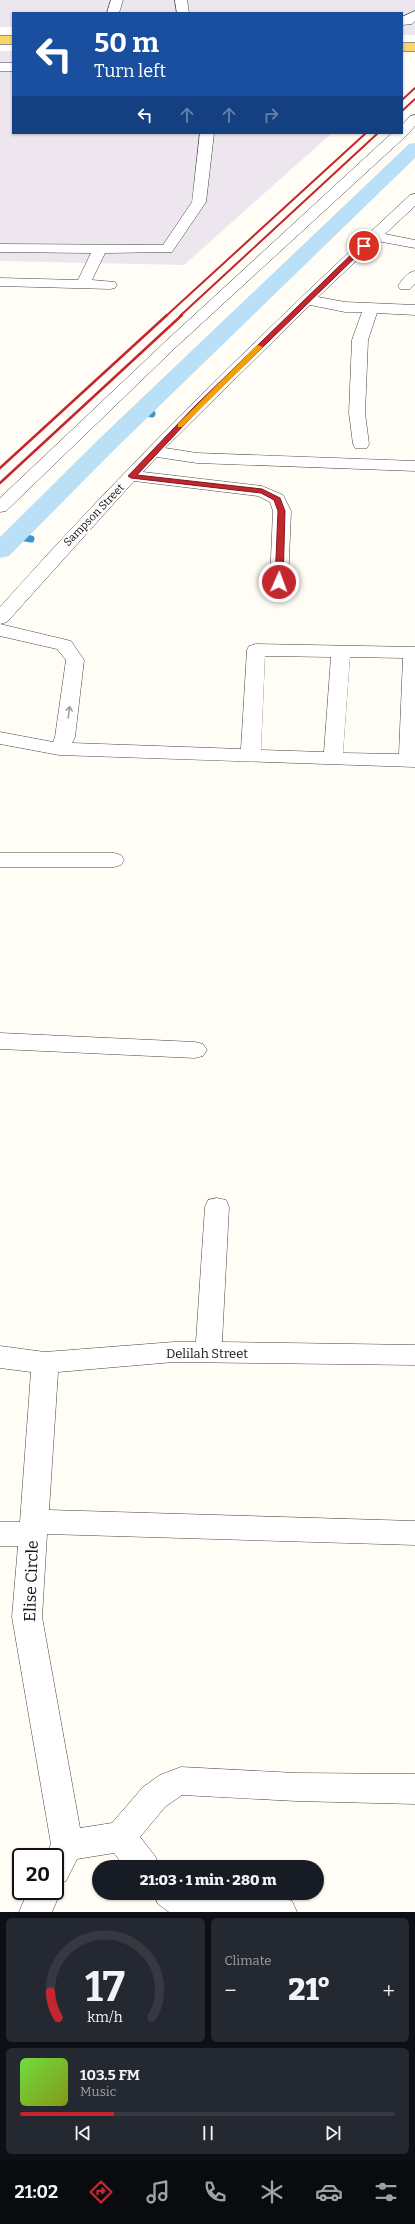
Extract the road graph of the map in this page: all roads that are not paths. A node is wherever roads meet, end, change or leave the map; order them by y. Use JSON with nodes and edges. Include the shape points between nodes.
{"nodes":[{"id":1,"x":117,"y":0,"type":"edge"},
{"id":2,"x":181,"y":0,"type":"edge"},
{"id":3,"x":113,"y":12,"type":"edge"},
{"id":4,"x":183,"y":12,"type":"edge"},
{"id":5,"x":415,"y":15,"type":"edge"},
{"id":6,"x":403,"y":21,"type":"edge"},
{"id":7,"x":0,"y":40,"type":"edge"},
{"id":8,"x":12,"y":40,"type":"edge"},
{"id":9,"x":403,"y":47,"type":"edge"},
{"id":10,"x":415,"y":47,"type":"edge"},
{"id":11,"x":0,"y":67,"type":"edge"},
{"id":12,"x":12,"y":67,"type":"edge"},
{"id":13,"x":415,"y":119,"type":"edge"},
{"id":14,"x":403,"y":130,"type":"edge"},
{"id":15,"x":207,"y":134,"type":"edge"},
{"id":16,"x":399,"y":134,"type":"edge"},
{"id":17,"x":415,"y":198,"type":"edge"},
{"id":18,"x":374,"y":236,"type":"junction"},
{"id":19,"x":415,"y":244,"type":"edge"},
{"id":20,"x":0,"y":248,"type":"edge"},
{"id":21,"x":100,"y":249,"type":"junction"},
{"id":22,"x":415,"y":275,"type":"edge"},
{"id":23,"x":0,"y":282,"type":"edge"},
{"id":24,"x":82,"y":284,"type":"junction"},
{"id":25,"x":110,"y":285,"type":"dead end"},
{"id":26,"x":405,"y":286,"type":"dead end"},
{"id":27,"x":307,"y":300,"type":"junction"},
{"id":28,"x":371,"y":308,"type":"junction"},
{"id":29,"x":415,"y":310,"type":"edge"},
{"id":30,"x":361,"y":444,"type":"dead end"},
{"id":31,"x":155,"y":452,"type":"junction"},
{"id":32,"x":415,"y":466,"type":"edge"},
{"id":33,"x":131,"y":476,"type":"junction"},
{"id":34,"x":0,"y":507,"type":"edge"},
{"id":35,"x":279,"y":582,"type":"dead end"},
{"id":36,"x":0,"y":618,"type":"edge"},
{"id":37,"x":0,"y":630,"type":"edge"},
{"id":38,"x":341,"y":652,"type":"junction"},
{"id":39,"x":414,"y":653,"type":"edge"},
{"id":40,"x":0,"y":738,"type":"edge"},
{"id":41,"x":59,"y":749,"type":"junction"},
{"id":42,"x":251,"y":756,"type":"junction"},
{"id":43,"x":333,"y":758,"type":"junction"},
{"id":44,"x":412,"y":761,"type":"edge"},
{"id":45,"x":0,"y":860,"type":"edge"},
{"id":46,"x":114,"y":860,"type":"dead end"},
{"id":47,"x":0,"y":1041,"type":"edge"},
{"id":48,"x":195,"y":1050,"type":"dead end"},
{"id":49,"x":217,"y":1207,"type":"dead end"},
{"id":50,"x":208,"y":1352,"type":"junction"},
{"id":51,"x":415,"y":1355,"type":"edge"},
{"id":52,"x":0,"y":1358,"type":"edge"},
{"id":53,"x":45,"y":1362,"type":"junction"},
{"id":54,"x":33,"y":1528,"type":"junction"},
{"id":55,"x":415,"y":1533,"type":"edge"},
{"id":56,"x":0,"y":1534,"type":"edge"},
{"id":57,"x":415,"y":1788,"type":"edge"},
{"id":58,"x":121,"y":1837,"type":"junction"},
{"id":59,"x":60,"y":1848,"type":"edge"},
{"id":60,"x":64,"y":1856,"type":"edge"},
{"id":61,"x":139,"y":1860,"type":"edge"},
{"id":62,"x":41,"y":1900,"type":"edge"},
{"id":63,"x":179,"y":1900,"type":"edge"},
{"id":64,"x":35,"y":1912,"type":"edge"},
{"id":65,"x":281,"y":1912,"type":"edge"}],
"edges":[{"from":1,"to":3,"type":"street"},
{"from":2,"to":4,"type":"street"},
{"from":5,"to":6,"type":"street","via":[[408,21]]},
{"from":7,"to":8,"type":"main road"},
{"from":9,"to":10,"type":"main road"},
{"from":11,"to":12,"type":"street"},
{"from":13,"to":14,"type":"street"},
{"from":15,"to":21,"type":"street","via":[[199,202],[167,249]]},
{"from":16,"to":34,"type":"street"},
{"from":17,"to":18,"type":"street","name":"Sampson Street"},
{"from":18,"to":19,"type":"street"},
{"from":18,"to":27,"type":"street","name":"Sampson Street"},
{"from":20,"to":21,"type":"street"},
{"from":21,"to":24,"type":"street"},
{"from":22,"to":26,"type":"street"},
{"from":23,"to":24,"type":"street"},
{"from":24,"to":25,"type":"street"},
{"from":27,"to":28,"type":"street","via":[[345,307]]},
{"from":27,"to":31,"type":"street","name":"Sampson Street"},
{"from":28,"to":29,"type":"street"},
{"from":28,"to":30,"type":"street","via":[[360,340],[357,413]]},
{"from":31,"to":32,"type":"street","via":[[204,458]]},
{"from":31,"to":33,"type":"street","name":"Sampson Street"},
{"from":33,"to":35,"type":"street","via":[[262,491],[277,499],[282,511]]},
{"from":33,"to":36,"type":"street","name":"Sampson Street","via":[[44,567]]},
{"from":41,"to":37,"type":"street","one_way":true,"via":[[65,737],[76,660],[64,645]]},
{"from":38,"to":39,"type":"street"},
{"from":38,"to":42,"type":"street","via":[[256,650]]},
{"from":38,"to":43,"type":"street"},
{"from":39,"to":44,"type":"street"},
{"from":40,"to":41,"type":"street"},
{"from":41,"to":42,"type":"street"},
{"from":42,"to":43,"type":"street"},
{"from":43,"to":44,"type":"street"},
{"from":45,"to":46,"type":"street"},
{"from":47,"to":48,"type":"street"},
{"from":49,"to":50,"type":"street"},
{"from":50,"to":51,"type":"street","name":"Delilah Street"},
{"from":50,"to":53,"type":"street","name":"Delilah Street","via":[[174,1352]]},
{"from":52,"to":53,"type":"street","name":"Delilah Street"},
{"from":53,"to":54,"type":"street","name":"Elise Circle"},
{"from":54,"to":55,"type":"street"},
{"from":54,"to":56,"type":"street"},
{"from":54,"to":59,"type":"street","name":"Elise Circle","via":[[27,1617]]},
{"from":57,"to":58,"type":"street","via":[[181,1781],[145,1803]]},
{"from":58,"to":60,"type":"street"},
{"from":58,"to":61,"type":"street"},
{"from":62,"to":64,"type":"street"},
{"from":63,"to":65,"type":"street","via":[[187,1906]]}]}
